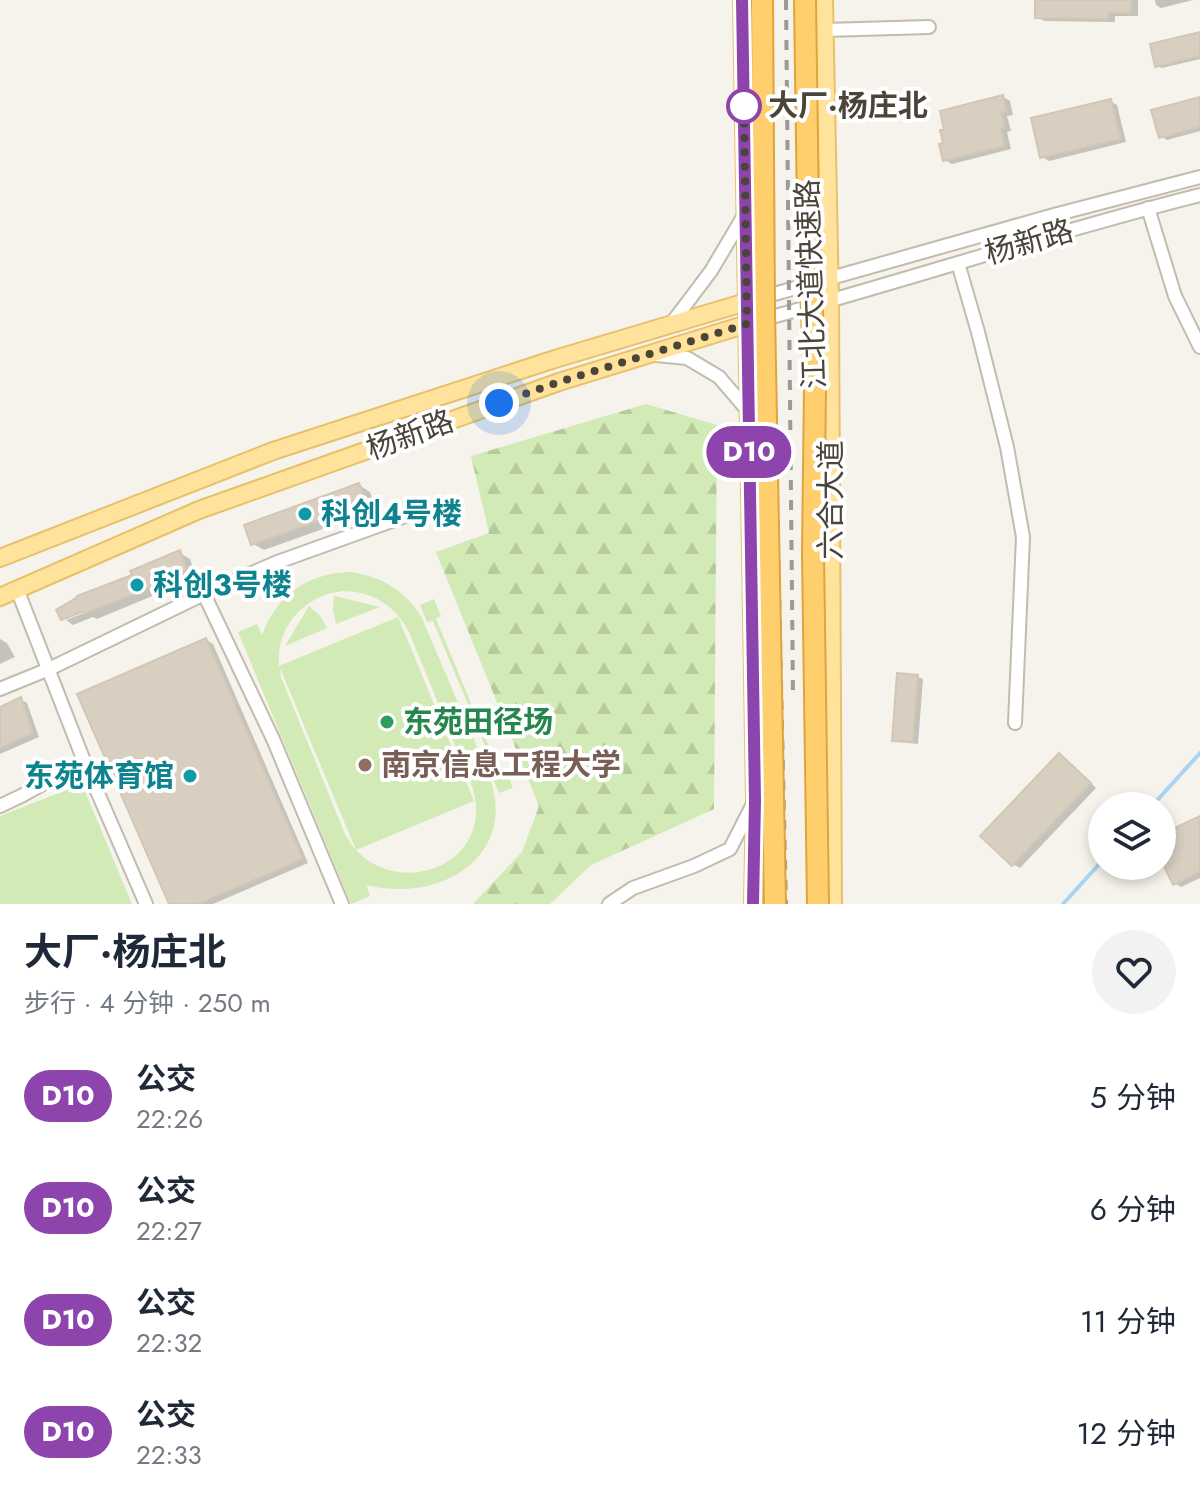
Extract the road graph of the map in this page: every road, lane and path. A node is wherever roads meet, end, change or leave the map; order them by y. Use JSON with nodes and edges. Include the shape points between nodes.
{"nodes":[{"id":1,"x":742,"y":0,"type":"edge"},
{"id":2,"x":762,"y":0,"type":"edge"},
{"id":3,"x":805,"y":0,"type":"edge"},
{"id":4,"x":824,"y":0,"type":"edge"},
{"id":5,"x":929,"y":27,"type":"dead end"},
{"id":6,"x":825,"y":30,"type":"junction"},
{"id":7,"x":1200,"y":177,"type":"edge"},
{"id":8,"x":1200,"y":195,"type":"edge"},
{"id":9,"x":1148,"y":208,"type":"junction"},
{"id":10,"x":746,"y":212,"type":"junction"},
{"id":11,"x":958,"y":263,"type":"junction"},
{"id":12,"x":828,"y":280,"type":"junction"},
{"id":13,"x":746,"y":302,"type":"junction"},
{"id":14,"x":830,"y":302,"type":"junction"},
{"id":15,"x":671,"y":324,"type":"junction"},
{"id":16,"x":747,"y":324,"type":"junction"},
{"id":17,"x":1200,"y":347,"type":"edge"},
{"id":18,"x":649,"y":354,"type":"junction"},
{"id":19,"x":748,"y":411,"type":"junction"},
{"id":20,"x":411,"y":514,"type":"dead end"},
{"id":21,"x":0,"y":558,"type":"edge"},
{"id":22,"x":17,"y":589,"type":"junction"},
{"id":23,"x":204,"y":594,"type":"junction"},
{"id":24,"x":0,"y":597,"type":"edge"},
{"id":25,"x":49,"y":669,"type":"junction"},
{"id":26,"x":0,"y":689,"type":"edge"},
{"id":27,"x":1015,"y":723,"type":"dead end"},
{"id":28,"x":84,"y":761,"type":"junction"},
{"id":29,"x":755,"y":800,"type":"junction"},
{"id":30,"x":0,"y":806,"type":"edge"},
{"id":31,"x":146,"y":904,"type":"edge"},
{"id":32,"x":342,"y":904,"type":"edge"},
{"id":33,"x":609,"y":904,"type":"edge"},
{"id":34,"x":753,"y":904,"type":"edge"},
{"id":35,"x":775,"y":904,"type":"edge"},
{"id":36,"x":818,"y":904,"type":"edge"},
{"id":37,"x":833,"y":904,"type":"edge"}],
"edges":[{"from":1,"to":10,"type":"main road"},
{"from":2,"to":35,"type":"highway","name":"江北大道快速路","bridge":true},
{"from":3,"to":36,"type":"highway","name":"江北大道快速路","bridge":true,"via":[[815,388]]},
{"from":4,"to":6,"type":"main road","name":"六合大道"},
{"from":5,"to":6,"type":"street"},
{"from":6,"to":12,"type":"main road","name":"六合大道"},
{"from":7,"to":12,"type":"street","name":"杨新路"},
{"from":8,"to":9,"type":"street","name":"杨新路"},
{"from":9,"to":11,"type":"street","name":"杨新路"},
{"from":9,"to":17,"type":"street","via":[[1175,296]]},
{"from":10,"to":13,"type":"main road"},
{"from":10,"to":15,"type":"street"},
{"from":11,"to":14,"type":"street","name":"杨新路"},
{"from":11,"to":27,"type":"street","via":[[1007,447],[1023,537]]},
{"from":12,"to":13,"type":"street","name":"杨新路"},
{"from":12,"to":14,"type":"main road","name":"六合大道"},
{"from":13,"to":15,"type":"main road","name":"杨新路"},
{"from":13,"to":16,"type":"main road"},
{"from":14,"to":16,"type":"street","name":"杨新路"},
{"from":14,"to":37,"type":"main road","name":"六合大道"},
{"from":15,"to":21,"type":"main road","name":"杨新路","via":[[273,451]]},
{"from":16,"to":18,"type":"main road","name":"杨新路"},
{"from":16,"to":19,"type":"main road"},
{"from":18,"to":19,"type":"street","via":[[687,358],[719,377]]},
{"from":18,"to":22,"type":"main road","name":"杨新路","via":[[199,510]]},
{"from":19,"to":29,"type":"main road"},
{"from":20,"to":23,"type":"street"},
{"from":22,"to":24,"type":"main road","name":"杨新路"},
{"from":22,"to":25,"type":"street"},
{"from":23,"to":25,"type":"street"},
{"from":23,"to":32,"type":"street","via":[[273,739]]},
{"from":25,"to":26,"type":"street"},
{"from":25,"to":28,"type":"street"},
{"from":28,"to":30,"type":"street"},
{"from":28,"to":31,"type":"street"},
{"from":29,"to":33,"type":"street","via":[[730,849],[633,888]]},
{"from":29,"to":34,"type":"main road"}]}
